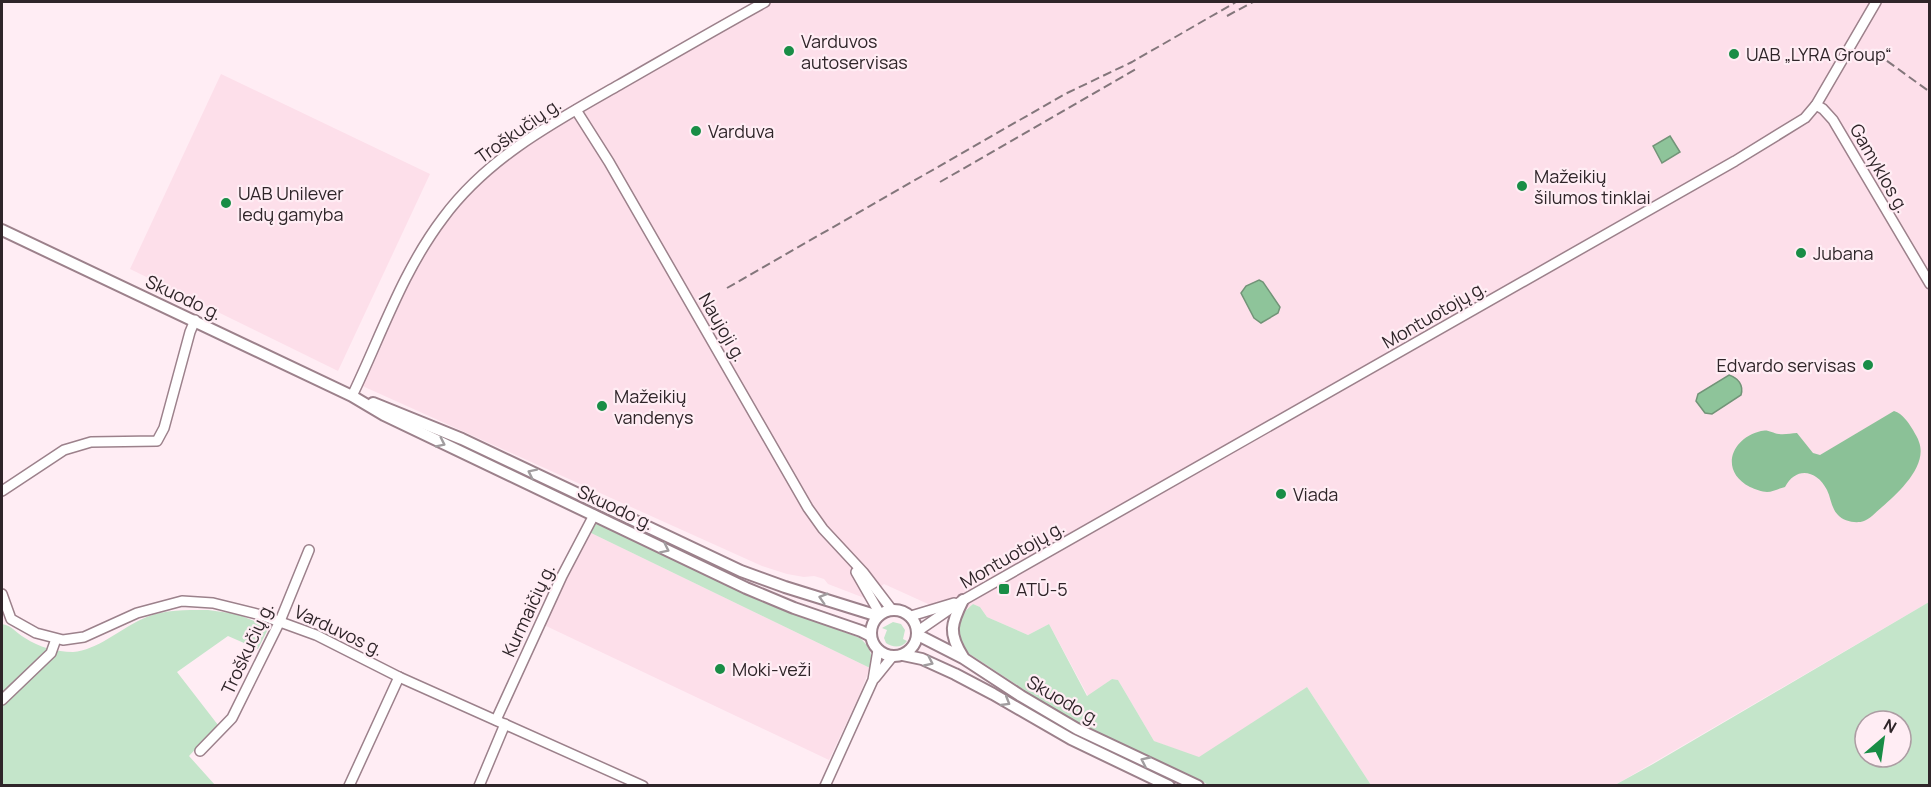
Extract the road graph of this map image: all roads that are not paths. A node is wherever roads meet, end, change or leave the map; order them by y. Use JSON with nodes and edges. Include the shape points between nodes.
{"nodes":[{"id":1,"x":765,"y":2,"type":"edge"},
{"id":2,"x":1876,"y":2,"type":"edge"},
{"id":3,"x":1816,"y":105,"type":"junction"},
{"id":4,"x":576,"y":110,"type":"junction"},
{"id":5,"x":2,"y":230,"type":"edge"},
{"id":6,"x":1929,"y":284,"type":"edge"},
{"id":7,"x":195,"y":320,"type":"junction"},
{"id":8,"x":352,"y":396,"type":"junction"},
{"id":9,"x":2,"y":491,"type":"edge"},
{"id":10,"x":594,"y":515,"type":"junction"},
{"id":11,"x":309,"y":550,"type":"dead end"},
{"id":12,"x":847,"y":556,"type":"junction"},
{"id":13,"x":2,"y":594,"type":"edge"},
{"id":14,"x":961,"y":601,"type":"junction"},
{"id":15,"x":892,"y":610,"type":"junction"},
{"id":16,"x":879,"y":615,"type":"junction"},
{"id":17,"x":911,"y":616,"type":"junction"},
{"id":18,"x":280,"y":621,"type":"junction"},
{"id":19,"x":918,"y":633,"type":"junction"},
{"id":20,"x":871,"y":636,"type":"junction"},
{"id":21,"x":56,"y":639,"type":"junction"},
{"id":22,"x":878,"y":650,"type":"junction"},
{"id":23,"x":897,"y":656,"type":"junction"},
{"id":24,"x":963,"y":658,"type":"junction"},
{"id":25,"x":399,"y":677,"type":"junction"},
{"id":26,"x":873,"y":680,"type":"junction"},
{"id":27,"x":2,"y":699,"type":"edge"},
{"id":28,"x":500,"y":722,"type":"junction"},
{"id":29,"x":200,"y":751,"type":"dead end"},
{"id":30,"x":350,"y":786,"type":"edge"},
{"id":31,"x":479,"y":786,"type":"edge"},
{"id":32,"x":643,"y":786,"type":"edge"},
{"id":33,"x":825,"y":786,"type":"edge"},
{"id":34,"x":1169,"y":786,"type":"edge"},
{"id":35,"x":1198,"y":786,"type":"edge"}],
"edges":[{"from":1,"to":4,"type":"street","name":"Troškučių g."},
{"from":2,"to":3,"type":"street","name":"Montuotojų g."},
{"from":3,"to":6,"type":"street","name":"Gamyklos g.","via":[[1833,120]]},
{"from":3,"to":14,"type":"street","name":"Montuotojų g.","via":[[1805,118],[1735,161]]},
{"from":4,"to":8,"type":"street","name":"Troškučių g.","via":[[495,163],[448,211],[404,281]]},
{"from":4,"to":12,"type":"street","name":"Naujoji g.","via":[[808,508]]},
{"from":5,"to":7,"type":"main road","name":"Skuodo g."},
{"from":7,"to":8,"type":"main road","name":"Skuodo g."},
{"from":7,"to":9,"type":"street","via":[[157,441],[91,442],[64,450]]},
{"from":8,"to":10,"type":"main road","name":"Skuodo g.","one_way":true,"via":[[384,416]]},
{"from":16,"to":8,"type":"main road","name":"Skuodo g.","one_way":true,"via":[[741,571],[462,439]]},
{"from":10,"to":20,"type":"main road","name":"Skuodo g.","one_way":true,"via":[[767,597]]},
{"from":10,"to":28,"type":"street","name":"Kurmaičių g.","via":[[562,576]]},
{"from":11,"to":18,"type":"street","name":"Troškučių g."},
{"from":12,"to":15,"type":"street","name":"Naujoji g."},
{"from":12,"to":16,"type":"street","name":"Naujoji g."},
{"from":13,"to":21,"type":"street","name":"Varduvos g.","via":[[11,619]]},
{"from":14,"to":17,"type":"street","name":"Montuotojų g."},
{"from":14,"to":19,"type":"street","name":"Montuotojų g."},
{"from":14,"to":24,"type":"main road","via":[[952,632]]},
{"from":15,"to":16,"type":"main road"},
{"from":15,"to":17,"type":"main road"},
{"from":16,"to":20,"type":"main road"},
{"from":17,"to":19,"type":"main road"},
{"from":18,"to":21,"type":"street","name":"Varduvos g.","via":[[213,603],[182,601],[137,613],[84,637]]},
{"from":18,"to":25,"type":"street","name":"Varduvos g."},
{"from":18,"to":29,"type":"street","name":"Troškučių g.","via":[[232,718]]},
{"from":19,"to":23,"type":"main road","via":[[915,645]]},
{"from":19,"to":24,"type":"main road","name":"Skuodo g."},
{"from":20,"to":22,"type":"main road"},
{"from":21,"to":27,"type":"street","via":[[51,653]]},
{"from":22,"to":23,"type":"main road"},
{"from":22,"to":26,"type":"street"},
{"from":23,"to":26,"type":"street"},
{"from":23,"to":34,"type":"main road","name":"Skuodo g.","one_way":true,"via":[[922,659],[955,674],[1071,740]]},
{"from":35,"to":24,"type":"main road","name":"Skuodo g.","one_way":true,"via":[[1077,729]]},
{"from":25,"to":28,"type":"street","name":"Varduvos g."},
{"from":25,"to":30,"type":"street"},
{"from":26,"to":33,"type":"street"},
{"from":28,"to":31,"type":"street","name":"Kurmaičių g."},
{"from":28,"to":32,"type":"street","name":"Varduvos g."}]}
